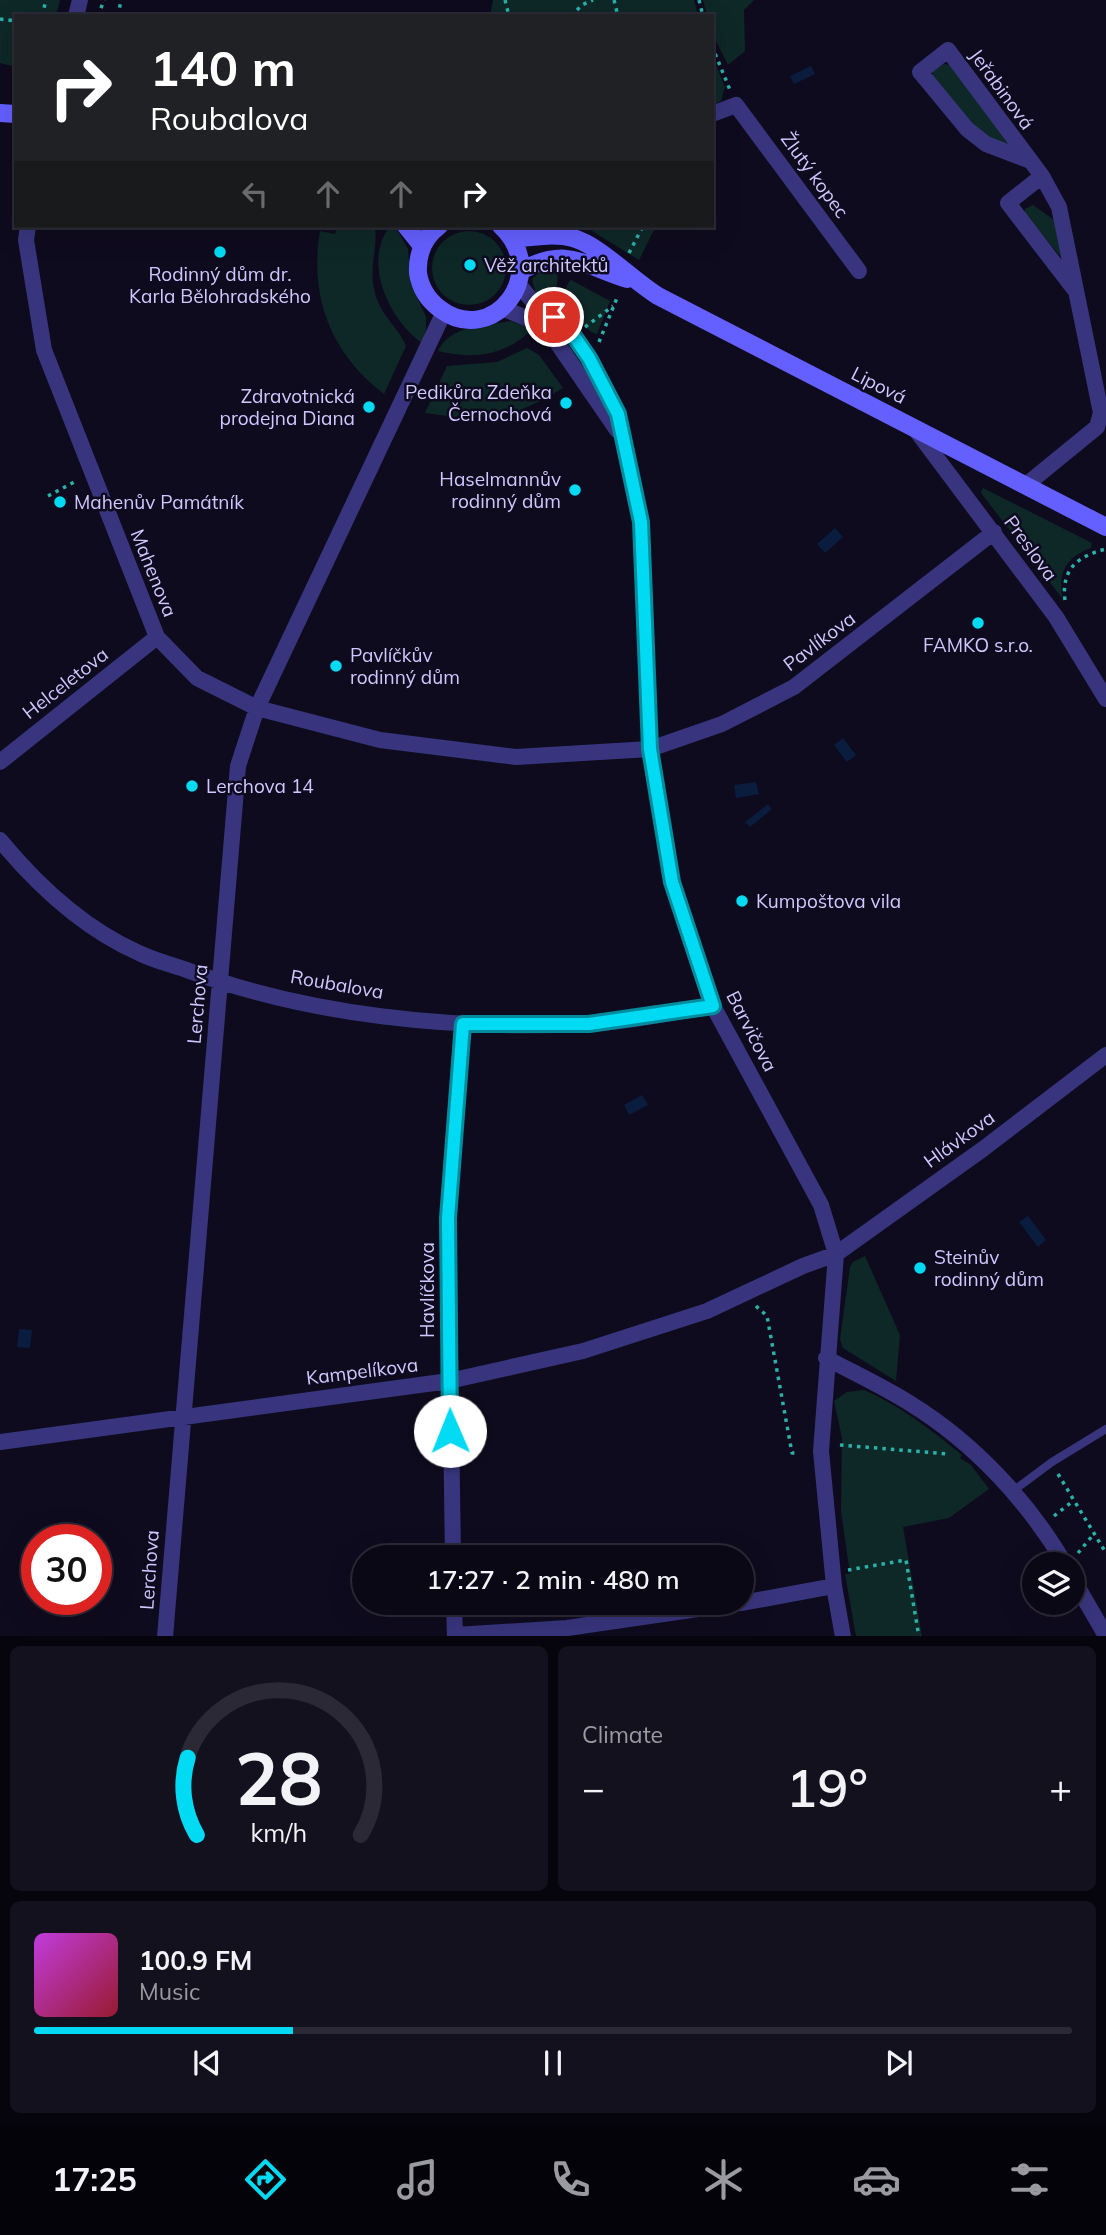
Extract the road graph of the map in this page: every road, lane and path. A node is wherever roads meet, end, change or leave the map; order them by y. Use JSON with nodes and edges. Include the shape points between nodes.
{"nodes":[{"id":1,"x":593,"y":0,"type":"edge"},
{"id":2,"x":573,"y":14,"type":"edge"},
{"id":3,"x":714,"y":51,"type":"edge"},
{"id":4,"x":736,"y":105,"type":"junction"},
{"id":5,"x":714,"y":113,"type":"edge"},
{"id":6,"x":1028,"y":160,"type":"junction"},
{"id":7,"x":1042,"y":176,"type":"junction"},
{"id":8,"x":28,"y":228,"type":"edge"},
{"id":9,"x":408,"y":228,"type":"edge"},
{"id":10,"x":437,"y":228,"type":"edge"},
{"id":11,"x":642,"y":228,"type":"edge"},
{"id":12,"x":507,"y":232,"type":"edge"},
{"id":13,"x":422,"y":246,"type":"junction"},
{"id":14,"x":626,"y":258,"type":"dead end"},
{"id":15,"x":859,"y":271,"type":"dead end"},
{"id":16,"x":521,"y":277,"type":"junction"},
{"id":17,"x":633,"y":281,"type":"junction"},
{"id":18,"x":1078,"y":295,"type":"junction"},
{"id":19,"x":617,"y":298,"type":"dead end"},
{"id":20,"x":614,"y":305,"type":"junction"},
{"id":21,"x":502,"y":308,"type":"junction"},
{"id":22,"x":444,"y":312,"type":"junction"},
{"id":23,"x":581,"y":330,"type":"dead end"},
{"id":24,"x":593,"y":348,"type":"dead end"},
{"id":25,"x":914,"y":427,"type":"junction"},
{"id":26,"x":620,"y":434,"type":"junction"},
{"id":27,"x":75,"y":481,"type":"dead end"},
{"id":28,"x":1026,"y":485,"type":"junction"},
{"id":29,"x":48,"y":496,"type":"dead end"},
{"id":30,"x":1106,"y":527,"type":"edge"},
{"id":31,"x":994,"y":532,"type":"junction"},
{"id":32,"x":1106,"y":548,"type":"edge"},
{"id":33,"x":1064,"y":589,"type":"dead end"},
{"id":34,"x":157,"y":637,"type":"junction"},
{"id":35,"x":1106,"y":699,"type":"edge"},
{"id":36,"x":257,"y":708,"type":"junction"},
{"id":37,"x":650,"y":749,"type":"junction"},
{"id":38,"x":0,"y":762,"type":"edge"},
{"id":39,"x":0,"y":840,"type":"edge"},
{"id":40,"x":220,"y":983,"type":"junction"},
{"id":41,"x":713,"y":1006,"type":"junction"},
{"id":42,"x":463,"y":1024,"type":"junction"},
{"id":43,"x":1106,"y":1055,"type":"edge"},
{"id":44,"x":836,"y":1254,"type":"junction"},
{"id":45,"x":744,"y":1303,"type":"dead end"},
{"id":46,"x":826,"y":1358,"type":"junction"},
{"id":47,"x":449,"y":1381,"type":"junction"},
{"id":48,"x":181,"y":1416,"type":"junction"},
{"id":49,"x":1106,"y":1429,"type":"edge"},
{"id":50,"x":0,"y":1441,"type":"edge"},
{"id":51,"x":840,"y":1445,"type":"dead end"},
{"id":52,"x":796,"y":1453,"type":"dead end"},
{"id":53,"x":954,"y":1454,"type":"dead end"},
{"id":54,"x":1052,"y":1462,"type":"junction"},
{"id":55,"x":1013,"y":1491,"type":"junction"},
{"id":56,"x":1073,"y":1501,"type":"junction"},
{"id":57,"x":1049,"y":1520,"type":"dead end"},
{"id":58,"x":1093,"y":1535,"type":"junction"},
{"id":59,"x":453,"y":1545,"type":"edge"},
{"id":60,"x":1063,"y":1552,"type":"edge"},
{"id":61,"x":1077,"y":1552,"type":"edge"},
{"id":62,"x":1106,"y":1553,"type":"edge"},
{"id":63,"x":846,"y":1571,"type":"dead end"},
{"id":64,"x":834,"y":1587,"type":"junction"},
{"id":65,"x":1085,"y":1600,"type":"edge"},
{"id":66,"x":754,"y":1601,"type":"edge"},
{"id":67,"x":454,"y":1615,"type":"edge"},
{"id":68,"x":657,"y":1615,"type":"edge"},
{"id":69,"x":165,"y":1636,"type":"edge"},
{"id":70,"x":454,"y":1636,"type":"edge"},
{"id":71,"x":843,"y":1636,"type":"edge"},
{"id":72,"x":919,"y":1636,"type":"edge"},
{"id":73,"x":1106,"y":1636,"type":"edge"}],
"edges":[{"from":1,"to":2,"type":"path"},
{"from":3,"to":4,"type":"path"},
{"from":4,"to":5,"type":"street"},
{"from":4,"to":15,"type":"street","name":"Žlutý kopec"},
{"from":6,"to":6,"type":"street","name":"Jeřabinová","via":[[986,144],[967,129],[920,72],[948,51]]},
{"from":6,"to":7,"type":"street","name":"Jeřabinová"},
{"from":7,"to":18,"type":"street","name":"Jeřabinová","via":[[1059,207]]},
{"from":7,"to":18,"type":"street","name":"Jeřabinová","via":[[1008,202]]},
{"from":8,"to":34,"type":"street","name":"Mahenova","via":[[44,351]]},
{"from":9,"to":13,"type":"street"},
{"from":10,"to":13,"type":"street"},
{"from":11,"to":14,"type":"path"},
{"from":12,"to":16,"type":"street","via":[[520,252]]},
{"from":12,"to":17,"type":"street","name":"Lipová","via":[[573,238],[611,260]]},
{"from":13,"to":22,"type":"street","via":[[418,276],[423,290]]},
{"from":16,"to":17,"type":"street","name":"Lipová","via":[[544,259],[560,256]]},
{"from":16,"to":21,"type":"street"},
{"from":16,"to":26,"type":"street","name":"Barvičova","via":[[536,305],[569,329],[589,358],[618,414]]},
{"from":17,"to":25,"type":"street","name":"Lipová"},
{"from":18,"to":28,"type":"street","name":"Jeřabinová","via":[[1101,413],[1097,428]]},
{"from":19,"to":20,"type":"path"},
{"from":20,"to":23,"type":"path"},
{"from":20,"to":24,"type":"path"},
{"from":21,"to":22,"type":"street","via":[[474,319]]},
{"from":21,"to":26,"type":"street","name":"Barvičova","via":[[549,331]]},
{"from":22,"to":36,"type":"street","name":"Lerchova"},
{"from":25,"to":28,"type":"street","name":"Lipová"},
{"from":25,"to":31,"type":"street","name":"Preslova"},
{"from":26,"to":37,"type":"street","name":"Barvičova","via":[[641,522]]},
{"from":27,"to":29,"type":"path"},
{"from":28,"to":30,"type":"street","name":"Lipová"},
{"from":31,"to":35,"type":"street","name":"Preslova","via":[[1056,617]]},
{"from":31,"to":37,"type":"street","name":"Pavlíkova","via":[[794,687],[722,724]]},
{"from":32,"to":33,"type":"path","via":[[1079,558],[1066,576]]},
{"from":34,"to":36,"type":"street","name":"Mahenova","via":[[197,678]]},
{"from":34,"to":38,"type":"street","name":"Helceletova"},
{"from":36,"to":37,"type":"street","name":"Mahenova","via":[[380,740],[516,757]]},
{"from":36,"to":40,"type":"street","name":"Lerchova","via":[[238,766]]},
{"from":37,"to":41,"type":"street","name":"Barvičova","via":[[672,882]]},
{"from":39,"to":40,"type":"street","name":"Roubalova","via":[[24,869],[87,923],[139,953]]},
{"from":40,"to":42,"type":"street","name":"Roubalova","via":[[340,1009]]},
{"from":40,"to":48,"type":"street","name":"Lerchova"},
{"from":41,"to":42,"type":"street","name":"Roubalova","via":[[589,1024]]},
{"from":41,"to":44,"type":"street","name":"Barvičova","via":[[821,1205]]},
{"from":42,"to":47,"type":"street","name":"Havlíčkova","via":[[448,1218]]},
{"from":43,"to":44,"type":"street","name":"Hlávkova"},
{"from":44,"to":46,"type":"street","name":"Barvičova"},
{"from":44,"to":47,"type":"street","name":"Kampelíkova","via":[[707,1311],[583,1351]]},
{"from":45,"to":52,"type":"path","via":[[761,1308],[767,1316],[792,1453]]},
{"from":46,"to":55,"type":"street","via":[[912,1405],[975,1452]]},
{"from":46,"to":64,"type":"street","name":"Barvičova","via":[[821,1451]]},
{"from":47,"to":48,"type":"street","name":"Kampelíkova"},
{"from":47,"to":59,"type":"street","name":"Havlíčkova"},
{"from":48,"to":50,"type":"street","name":"Kampelíkova"},
{"from":48,"to":69,"type":"street","name":"Lerchova"},
{"from":49,"to":54,"type":"lane"},
{"from":51,"to":53,"type":"path"},
{"from":54,"to":55,"type":"lane"},
{"from":54,"to":56,"type":"path"},
{"from":55,"to":60,"type":"street"},
{"from":56,"to":57,"type":"path"},
{"from":56,"to":58,"type":"path"},
{"from":58,"to":61,"type":"path"},
{"from":58,"to":62,"type":"path"},
{"from":63,"to":72,"type":"path","via":[[906,1560]]},
{"from":64,"to":66,"type":"street"},
{"from":64,"to":71,"type":"street","name":"Barvičova"},
{"from":65,"to":73,"type":"street"},
{"from":67,"to":70,"type":"street"},
{"from":68,"to":70,"type":"street","via":[[567,1628]]}]}
